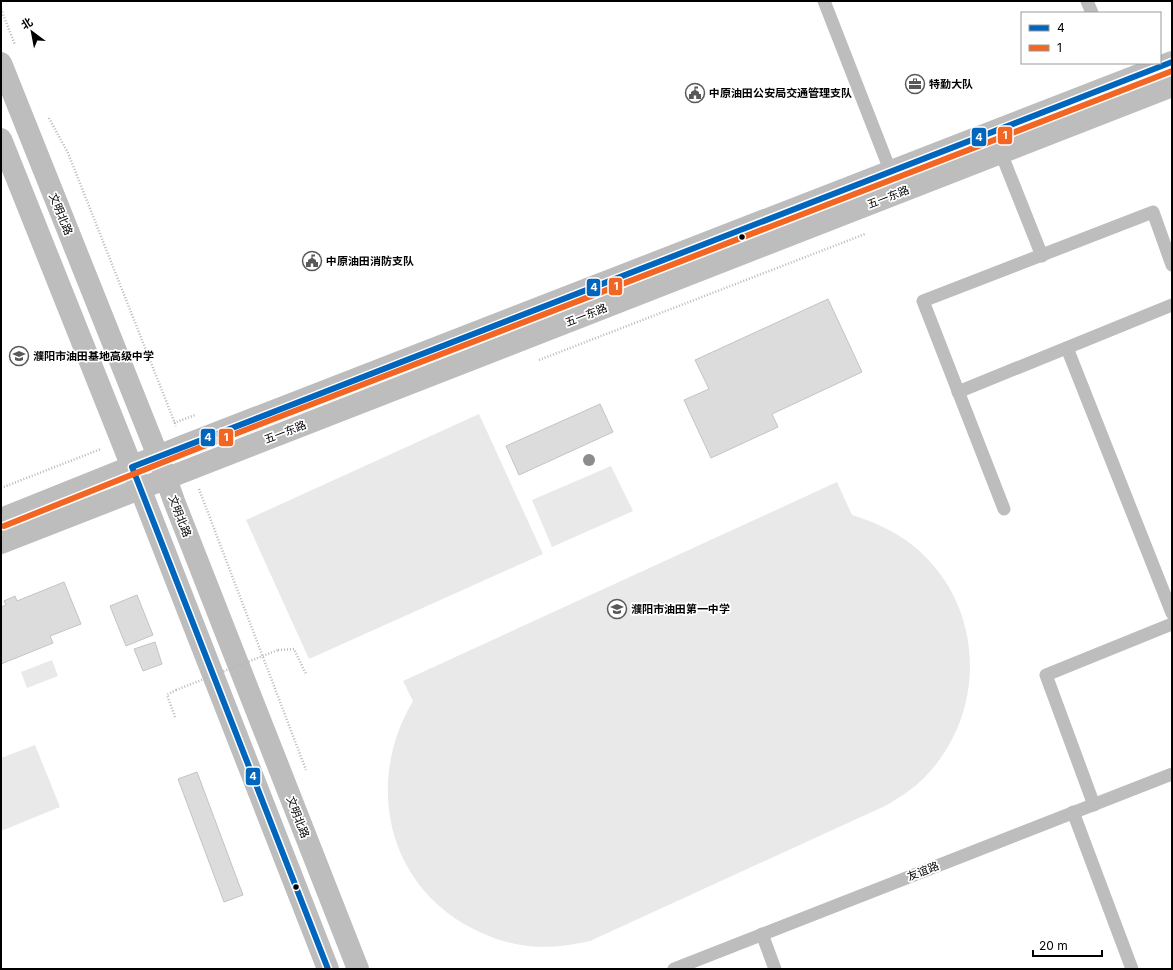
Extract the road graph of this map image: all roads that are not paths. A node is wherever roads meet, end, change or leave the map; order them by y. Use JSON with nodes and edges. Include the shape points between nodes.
{"nodes":[{"id":1,"x":824,"y":1,"type":"edge"},
{"id":2,"x":1087,"y":1,"type":"edge"},
{"id":3,"x":1092,"y":12,"type":"edge"},
{"id":4,"x":1172,"y":62,"type":"edge"},
{"id":5,"x":1,"y":63,"type":"edge"},
{"id":6,"x":1172,"y":86,"type":"edge"},
{"id":7,"x":1,"y":139,"type":"edge"},
{"id":8,"x":1001,"y":153,"type":"junction"},
{"id":9,"x":891,"y":171,"type":"junction"},
{"id":10,"x":899,"y":193,"type":"junction"},
{"id":11,"x":1042,"y":256,"type":"junction"},
{"id":12,"x":1172,"y":265,"type":"edge"},
{"id":13,"x":1172,"y":305,"type":"edge"},
{"id":14,"x":1067,"y":348,"type":"junction"},
{"id":15,"x":958,"y":392,"type":"junction"},
{"id":16,"x":158,"y":456,"type":"junction"},
{"id":17,"x":132,"y":467,"type":"junction"},
{"id":18,"x":166,"y":479,"type":"junction"},
{"id":19,"x":140,"y":489,"type":"junction"},
{"id":20,"x":1004,"y":509,"type":"dead end"},
{"id":21,"x":1,"y":519,"type":"edge"},
{"id":22,"x":1,"y":544,"type":"edge"},
{"id":23,"x":1172,"y":613,"type":"edge"},
{"id":24,"x":1172,"y":624,"type":"edge"},
{"id":25,"x":1172,"y":774,"type":"edge"},
{"id":26,"x":1094,"y":805,"type":"junction"},
{"id":27,"x":1074,"y":812,"type":"junction"},
{"id":28,"x":762,"y":934,"type":"junction"},
{"id":29,"x":328,"y":969,"type":"edge"},
{"id":30,"x":358,"y":969,"type":"edge"},
{"id":31,"x":674,"y":969,"type":"edge"},
{"id":32,"x":776,"y":969,"type":"edge"},
{"id":33,"x":1132,"y":969,"type":"edge"}],
"edges":[{"from":1,"to":9,"type":"lane"},
{"from":2,"to":3,"type":"lane"},
{"from":4,"to":9,"type":"street"},
{"from":5,"to":16,"type":"street","name":"文明北路"},
{"from":6,"to":8,"type":"street","name":"五一东路"},
{"from":7,"to":17,"type":"street"},
{"from":8,"to":10,"type":"street","name":"五一东路"},
{"from":8,"to":11,"type":"lane"},
{"from":9,"to":10,"type":"lane"},
{"from":9,"to":16,"type":"street"},
{"from":10,"to":18,"type":"street","name":"五一东路"},
{"from":11,"to":12,"type":"lane","via":[[1153,212]]},
{"from":11,"to":15,"type":"lane","via":[[923,301]]},
{"from":13,"to":14,"type":"lane"},
{"from":14,"to":15,"type":"lane"},
{"from":14,"to":23,"type":"lane"},
{"from":15,"to":20,"type":"lane"},
{"from":16,"to":17,"type":"street"},
{"from":16,"to":18,"type":"street","name":"文明北路"},
{"from":17,"to":19,"type":"street"},
{"from":17,"to":21,"type":"street"},
{"from":18,"to":19,"type":"street","name":"五一东路"},
{"from":18,"to":30,"type":"street","name":"文明北路"},
{"from":19,"to":22,"type":"street","name":"五一东路"},
{"from":19,"to":29,"type":"street"},
{"from":24,"to":26,"type":"lane","via":[[1046,675]]},
{"from":25,"to":26,"type":"lane","name":"友谊路"},
{"from":26,"to":27,"type":"lane","name":"友谊路"},
{"from":27,"to":28,"type":"lane","name":"友谊路"},
{"from":27,"to":33,"type":"lane"},
{"from":28,"to":31,"type":"lane","name":"友谊路"},
{"from":28,"to":32,"type":"lane"}]}
